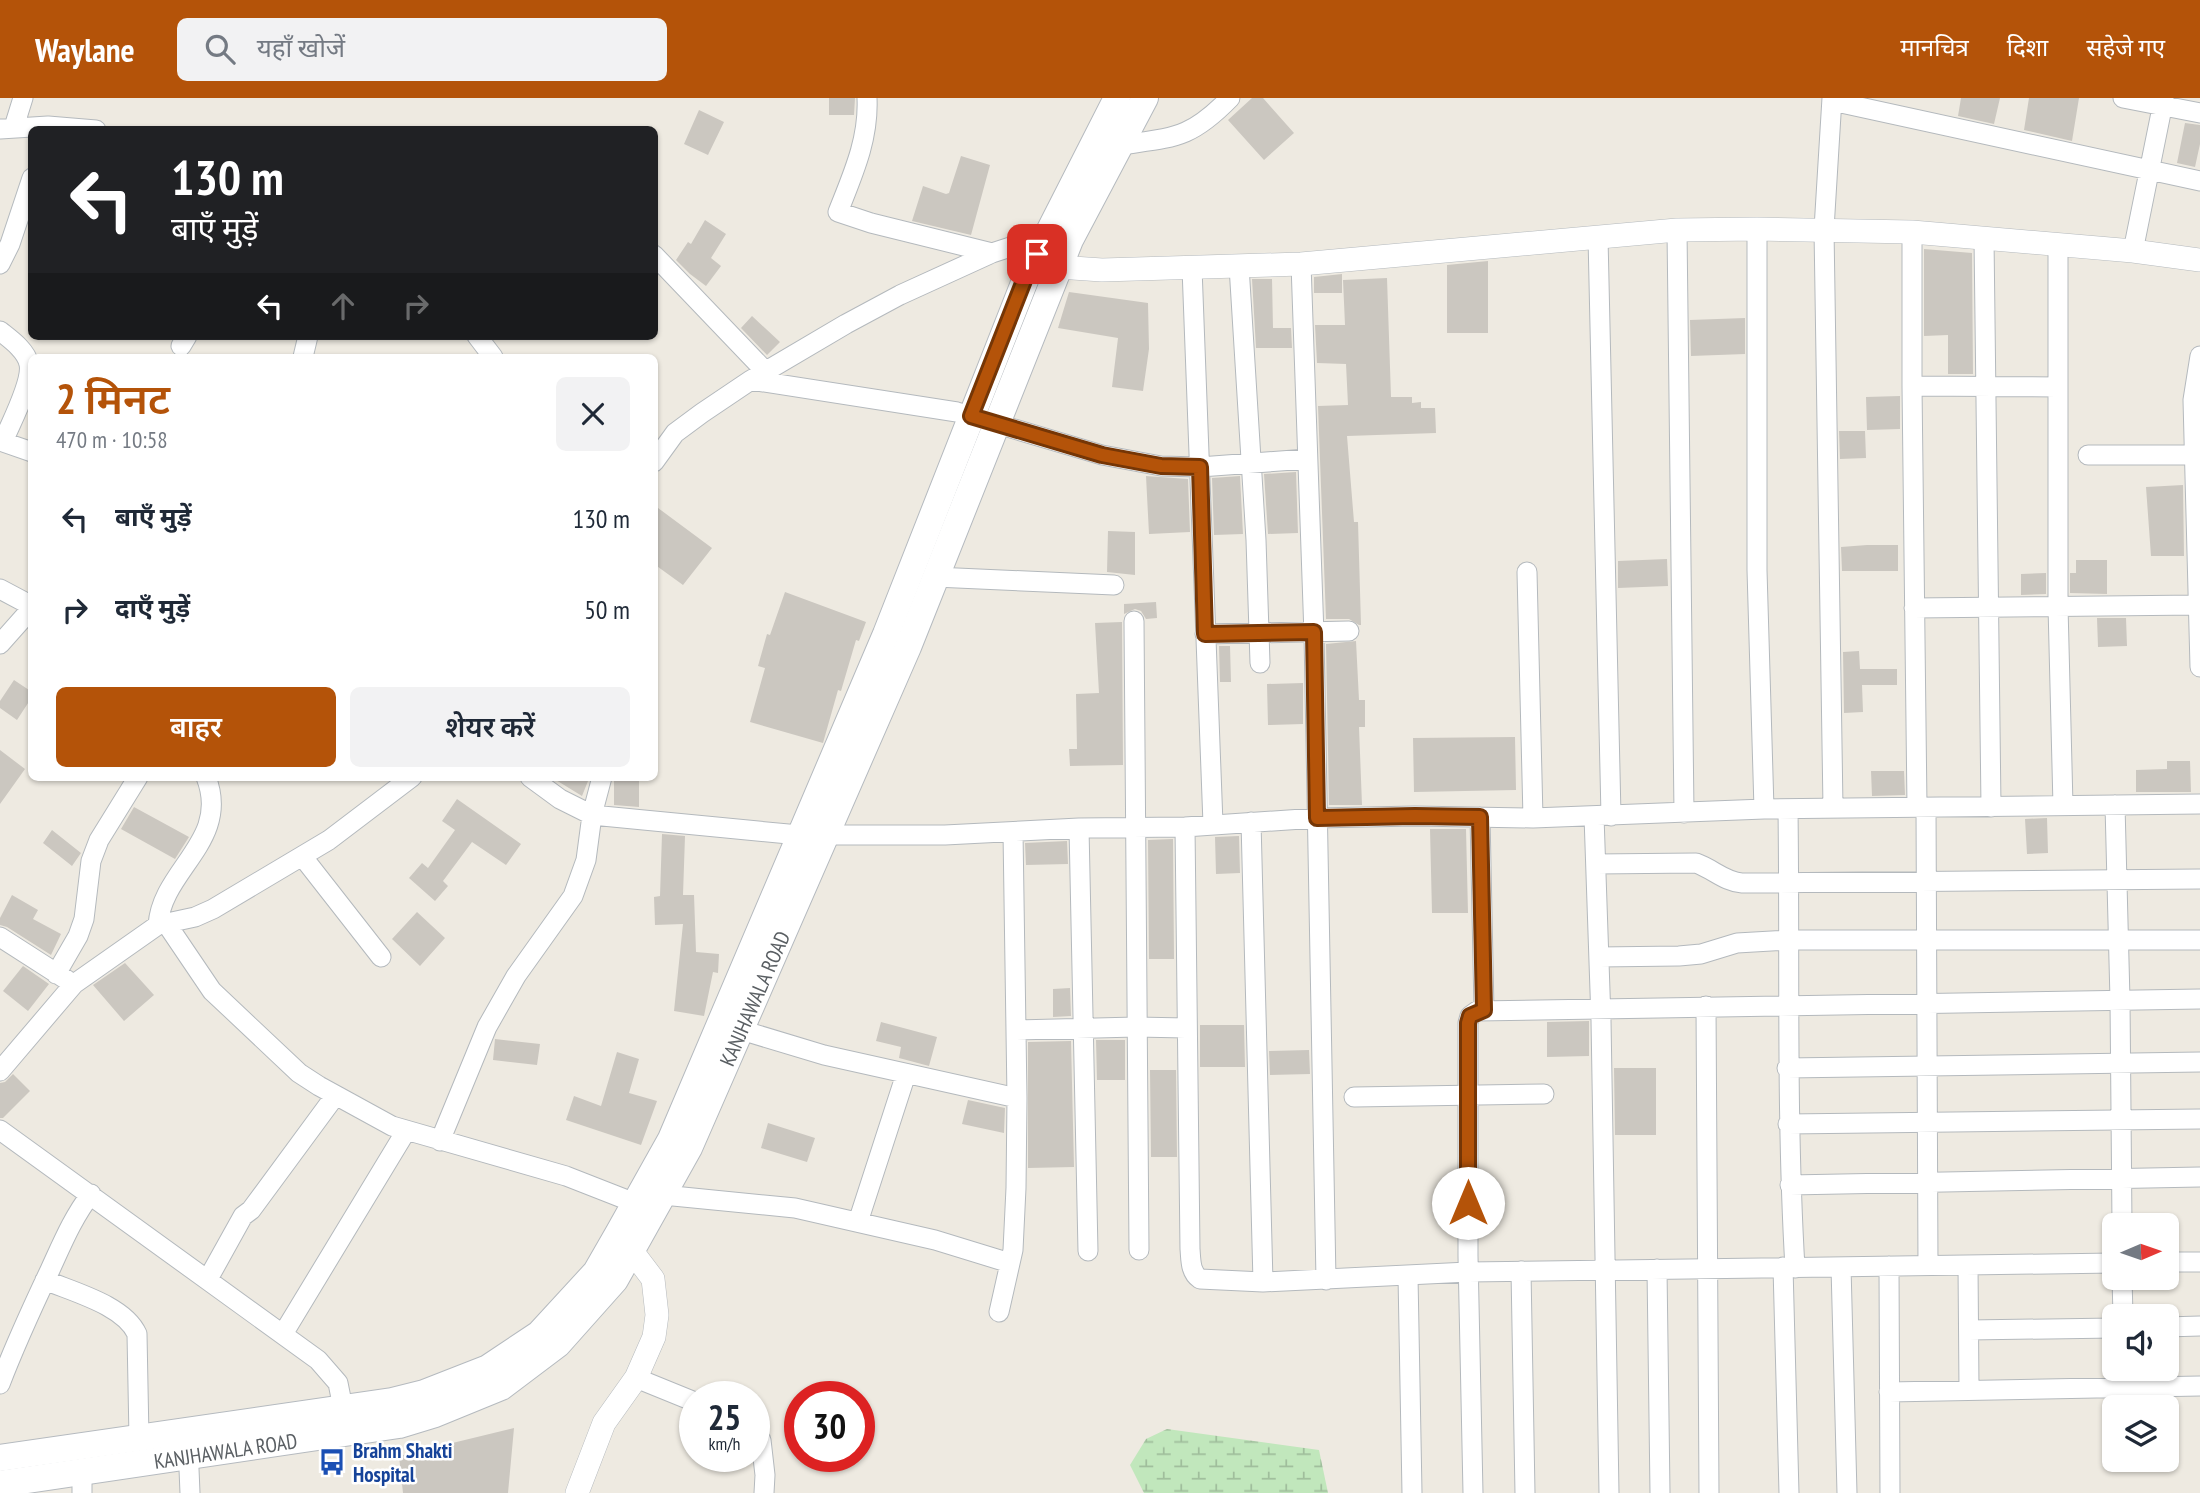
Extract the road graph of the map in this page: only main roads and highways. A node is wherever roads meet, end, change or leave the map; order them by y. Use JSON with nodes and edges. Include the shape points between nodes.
{"nodes":[{"id":1,"x":1117,"y":98,"type":"edge"},
{"id":2,"x":1145,"y":98,"type":"edge"},
{"id":3,"x":983,"y":420,"type":"junction"},
{"id":4,"x":623,"y":1244,"type":"junction"},
{"id":5,"x":188,"y":1443,"type":"junction"},
{"id":6,"x":0,"y":1458,"type":"edge"},
{"id":7,"x":82,"y":1482,"type":"edge"},
{"id":8,"x":0,"y":1484,"type":"edge"}],
"edges":[{"from":1,"to":3,"type":"main road","name":"KANJHAWALA ROAD","via":[[1027,273]]},
{"from":2,"to":3,"type":"main road","name":"KANJHAWALA ROAD"},
{"from":3,"to":4,"type":"main road","name":"KANJHAWALA ROAD","via":[[886,634],[671,1139],[635,1203]]},
{"from":3,"to":4,"type":"main road","name":"KANJHAWALA ROAD","via":[[935,577],[908,647],[741,1030],[689,1148],[663,1195]]},
{"from":4,"to":5,"type":"main road","name":"KANJHAWALA ROAD","via":[[539,1334],[488,1368],[424,1393]]},
{"from":4,"to":5,"type":"main road","name":"KANJHAWALA ROAD","via":[[615,1280],[558,1344],[500,1387],[399,1425]]},
{"from":5,"to":6,"type":"main road","name":"KANJHAWALA ROAD","via":[[139,1438]]},
{"from":5,"to":7,"type":"main road","name":"KANJHAWALA ROAD"},
{"from":7,"to":8,"type":"main road","name":"KANJHAWALA ROAD"}]}
